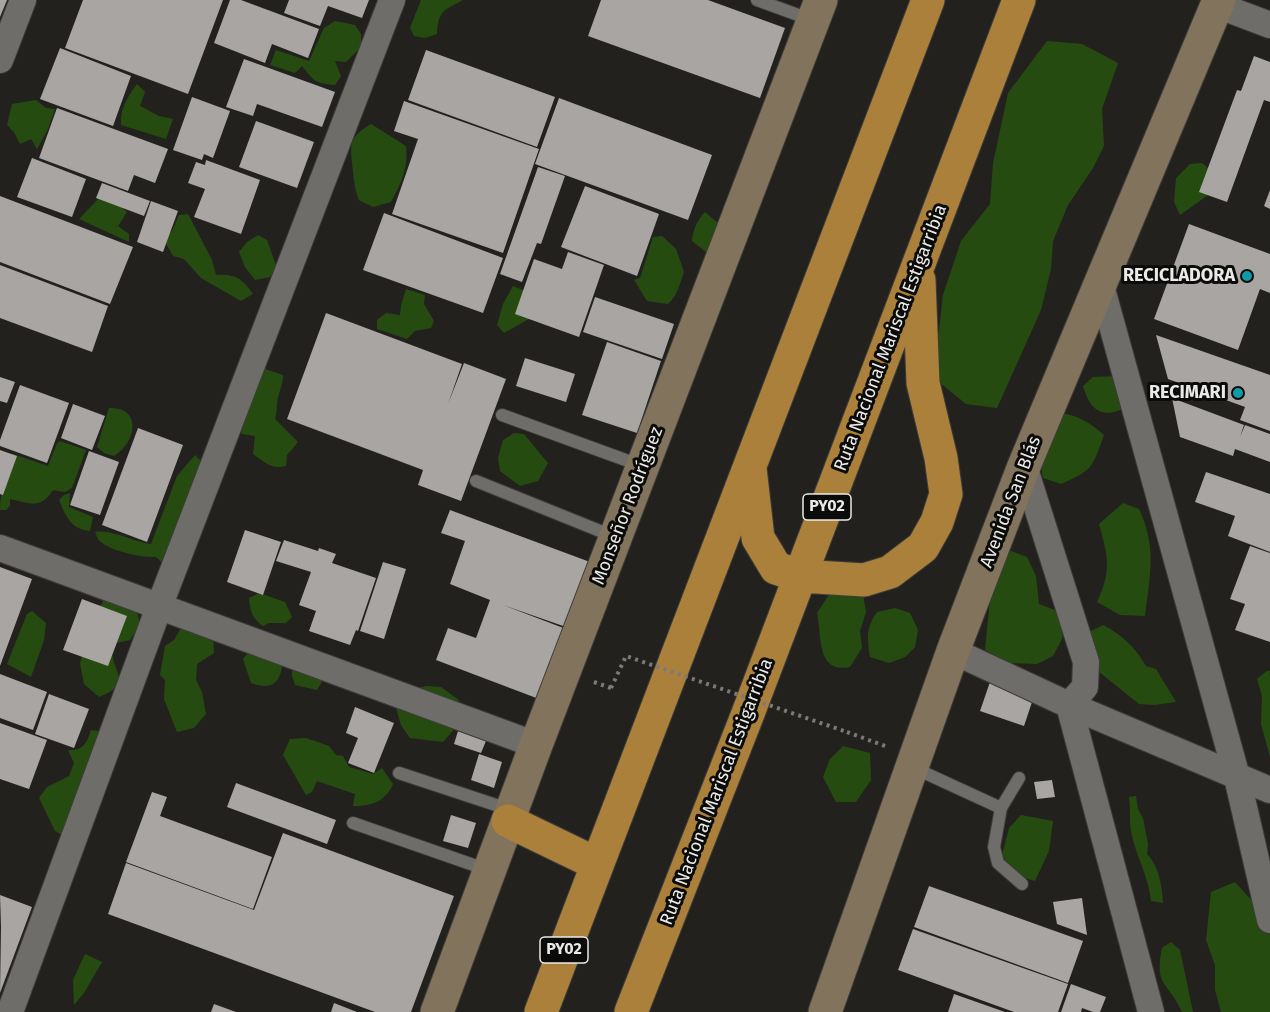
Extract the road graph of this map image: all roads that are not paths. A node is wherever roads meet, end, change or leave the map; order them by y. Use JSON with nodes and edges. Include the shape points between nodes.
{"nodes":[{"id":1,"x":23,"y":0,"type":"edge"},
{"id":2,"x":392,"y":0,"type":"edge"},
{"id":3,"x":757,"y":0,"type":"edge"},
{"id":4,"x":927,"y":0,"type":"edge"},
{"id":5,"x":1019,"y":0,"type":"edge"},
{"id":6,"x":1218,"y":3,"type":"edge"},
{"id":7,"x":817,"y":10,"type":"edge"},
{"id":8,"x":1270,"y":25,"type":"edge"},
{"id":9,"x":0,"y":60,"type":"edge"},
{"id":10,"x":918,"y":267,"type":"junction"},
{"id":11,"x":1100,"y":282,"type":"junction"},
{"id":12,"x":502,"y":415,"type":"dead end"},
{"id":13,"x":750,"y":464,"type":"junction"},
{"id":14,"x":1024,"y":466,"type":"junction"},
{"id":15,"x":643,"y":467,"type":"junction"},
{"id":16,"x":476,"y":481,"type":"dead end"},
{"id":17,"x":616,"y":537,"type":"junction"},
{"id":18,"x":0,"y":548,"type":"edge"},
{"id":19,"x":800,"y":576,"type":"junction"},
{"id":20,"x":159,"y":607,"type":"junction"},
{"id":21,"x":952,"y":651,"type":"junction"},
{"id":22,"x":1069,"y":705,"type":"junction"},
{"id":23,"x":536,"y":745,"type":"junction"},
{"id":24,"x":913,"y":761,"type":"junction"},
{"id":25,"x":399,"y":773,"type":"dead end"},
{"id":26,"x":1236,"y":777,"type":"junction"},
{"id":27,"x":1019,"y":778,"type":"dead end"},
{"id":28,"x":1270,"y":790,"type":"edge"},
{"id":29,"x":1001,"y":808,"type":"junction"},
{"id":30,"x":510,"y":816,"type":"junction"},
{"id":31,"x":353,"y":824,"type":"dead end"},
{"id":32,"x":597,"y":864,"type":"junction"},
{"id":33,"x":490,"y":871,"type":"junction"},
{"id":34,"x":1022,"y":884,"type":"dead end"},
{"id":35,"x":1270,"y":920,"type":"edge"},
{"id":36,"x":10,"y":1012,"type":"edge"},
{"id":37,"x":437,"y":1012,"type":"edge"},
{"id":38,"x":541,"y":1012,"type":"edge"},
{"id":39,"x":631,"y":1012,"type":"edge"},
{"id":40,"x":825,"y":1012,"type":"edge"},
{"id":41,"x":1151,"y":1012,"type":"edge"}],
"edges":[{"from":1,"to":9,"type":"street"},
{"from":2,"to":20,"type":"street"},
{"from":3,"to":7,"type":"lane"},
{"from":4,"to":13,"type":"highway","number":"PY02"},
{"from":5,"to":10,"type":"highway","name":"Ruta Nacional Mariscal Estigarribia","number":"PY02"},
{"from":6,"to":8,"type":"street"},
{"from":6,"to":11,"type":"street","name":"Avenida San Blás"},
{"from":7,"to":15,"type":"street","name":"Monseñor Rodríguez"},
{"from":10,"to":19,"type":"highway","name":"Ruta Nacional Mariscal Estigarribia","number":"PY02"},
{"from":10,"to":19,"type":"highway","via":[[923,383],[946,494],[937,522],[923,547],[890,572],[864,580]]},
{"from":11,"to":14,"type":"street","name":"Avenida San Blás"},
{"from":11,"to":26,"type":"street"},
{"from":12,"to":15,"type":"lane"},
{"from":13,"to":19,"type":"highway","via":[[758,538],[776,567]]},
{"from":13,"to":32,"type":"highway","number":"PY02"},
{"from":14,"to":21,"type":"street","name":"Avenida San Blás"},
{"from":14,"to":22,"type":"street","via":[[1086,662],[1084,687]]},
{"from":15,"to":17,"type":"street","name":"Monseñor Rodríguez"},
{"from":16,"to":17,"type":"lane"},
{"from":17,"to":23,"type":"street","name":"Monseñor Rodríguez"},
{"from":18,"to":20,"type":"street"},
{"from":19,"to":39,"type":"highway","name":"Ruta Nacional Mariscal Estigarribia","number":"PY02"},
{"from":20,"to":23,"type":"street"},
{"from":20,"to":36,"type":"street"},
{"from":21,"to":22,"type":"street"},
{"from":21,"to":24,"type":"street","name":"Avenida San Blás"},
{"from":22,"to":26,"type":"street"},
{"from":22,"to":41,"type":"street"},
{"from":23,"to":30,"type":"street","name":"Monseñor Rodríguez"},
{"from":24,"to":29,"type":"lane"},
{"from":24,"to":40,"type":"street","name":"Avenida San Blás"},
{"from":25,"to":30,"type":"lane"},
{"from":26,"to":28,"type":"street"},
{"from":26,"to":35,"type":"street"},
{"from":27,"to":29,"type":"lane"},
{"from":29,"to":34,"type":"lane","via":[[994,847],[998,863]]},
{"from":30,"to":32,"type":"highway"},
{"from":30,"to":33,"type":"street","name":"Monseñor Rodríguez"},
{"from":31,"to":33,"type":"lane"},
{"from":32,"to":38,"type":"highway","number":"PY02"},
{"from":33,"to":37,"type":"street","name":"Monseñor Rodríguez"}]}
